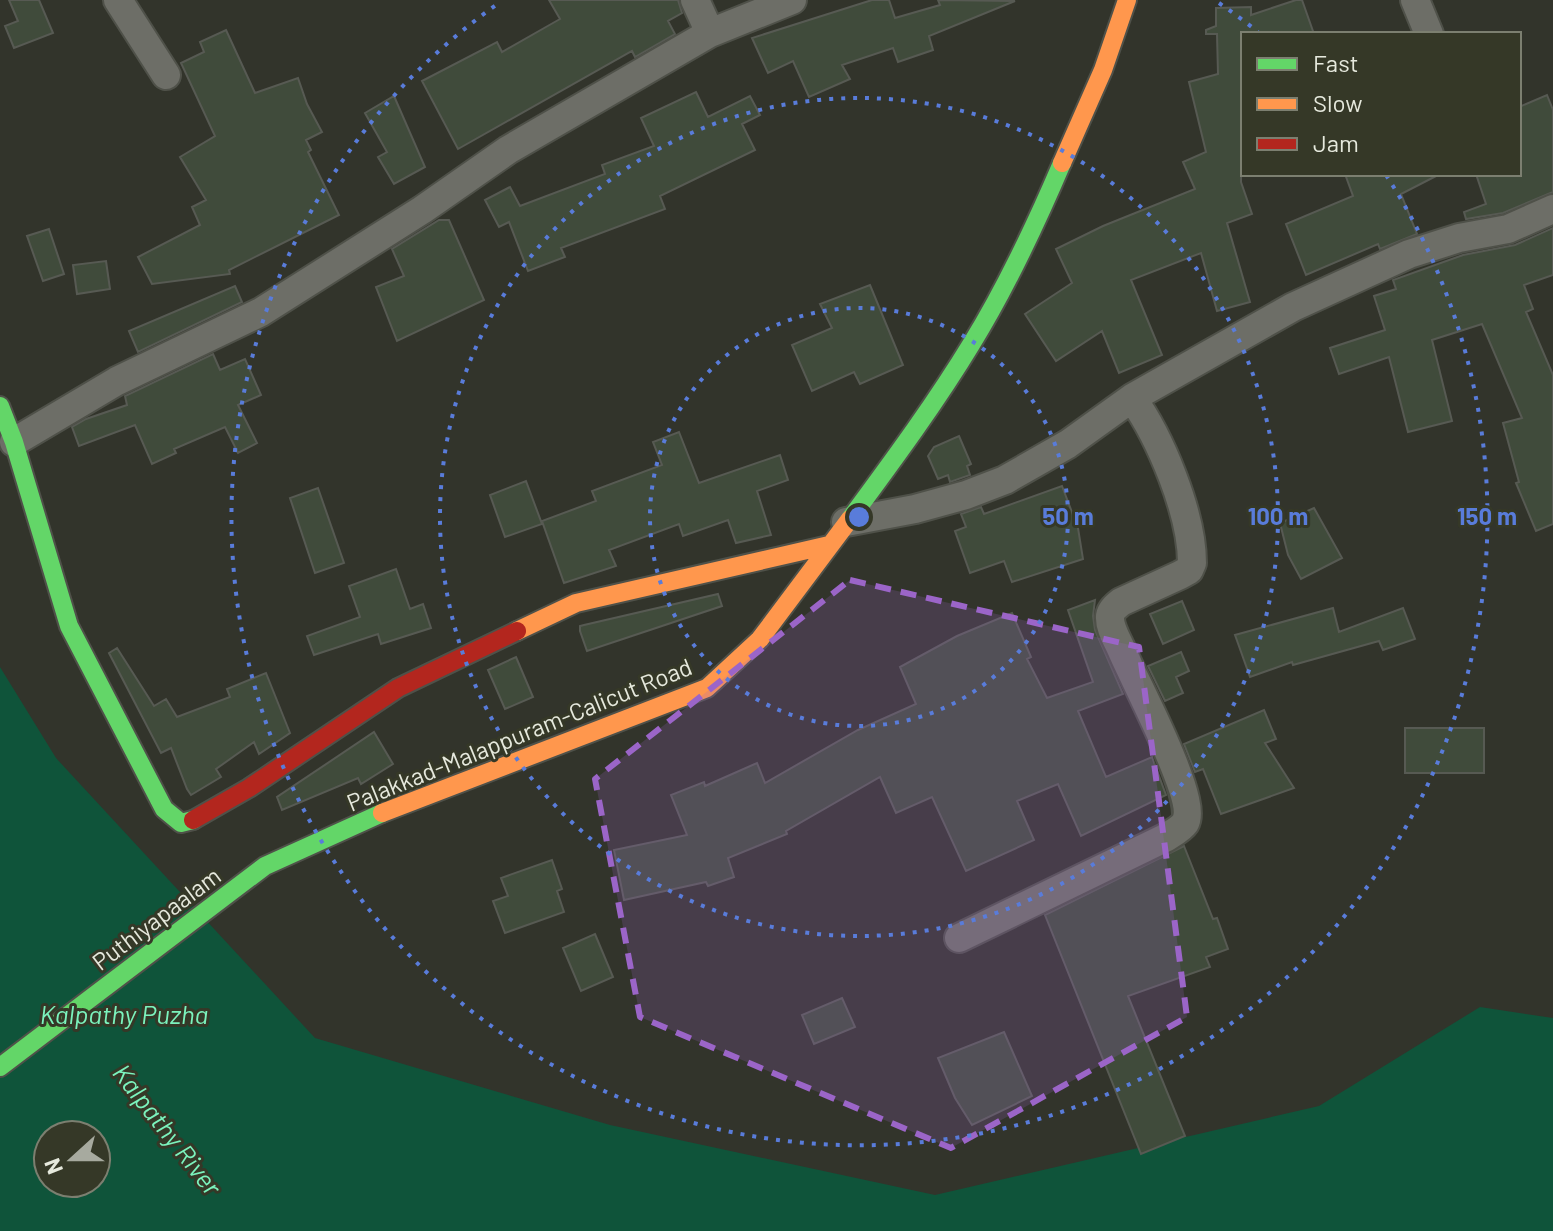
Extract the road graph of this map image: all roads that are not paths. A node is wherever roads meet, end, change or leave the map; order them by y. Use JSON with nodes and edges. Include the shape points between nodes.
{"nodes":[{"id":1,"x":118,"y":0,"type":"edge"},
{"id":2,"x":695,"y":0,"type":"edge"},
{"id":3,"x":792,"y":0,"type":"edge"},
{"id":4,"x":1127,"y":0,"type":"edge"},
{"id":5,"x":1415,"y":0,"type":"edge"},
{"id":6,"x":1428,"y":32,"type":"edge"},
{"id":7,"x":710,"y":33,"type":"junction"},
{"id":8,"x":166,"y":75,"type":"dead end"},
{"id":9,"x":1553,"y":209,"type":"edge"},
{"id":10,"x":1132,"y":398,"type":"junction"},
{"id":11,"x":0,"y":406,"type":"edge"},
{"id":12,"x":14,"y":442,"type":"junction"},
{"id":13,"x":846,"y":522,"type":"junction"},
{"id":14,"x":829,"y":545,"type":"junction"},
{"id":15,"x":265,"y":866,"type":"joint"},
{"id":16,"x":959,"y":938,"type":"dead end"},
{"id":17,"x":0,"y":1067,"type":"edge"}],
"edges":[{"from":1,"to":8,"type":"street"},
{"from":2,"to":7,"type":"street"},
{"from":3,"to":7,"type":"street"},
{"from":4,"to":13,"type":"main road","name":"Palakkad-Malappuram-Calicut Road","via":[[1103,70],[1011,273],[947,383]]},
{"from":5,"to":6,"type":"street"},
{"from":7,"to":12,"type":"street","via":[[508,150],[261,312],[117,381]]},
{"from":9,"to":10,"type":"street","via":[[1508,229],[1409,254],[1293,307]]},
{"from":10,"to":13,"type":"street","via":[[1005,480],[915,509]]},
{"from":10,"to":16,"type":"street","via":[[1162,448],[1184,515],[1192,563],[1180,575],[1121,602],[1110,616],[1165,744],[1188,813],[1184,824],[1165,838]]},
{"from":11,"to":12,"type":"main road"},
{"from":12,"to":14,"type":"main road","via":[[69,626],[164,809],[181,823],[249,788],[398,688],[576,603]]},
{"from":13,"to":14,"type":"main road","name":"Palakkad-Malappuram-Calicut Road"},
{"from":14,"to":15,"type":"main road","name":"Palakkad-Malappuram-Calicut Road","via":[[760,639],[707,688],[384,812]]},
{"from":15,"to":17,"type":"main road","name":"Puthiyapaalam"}]}
